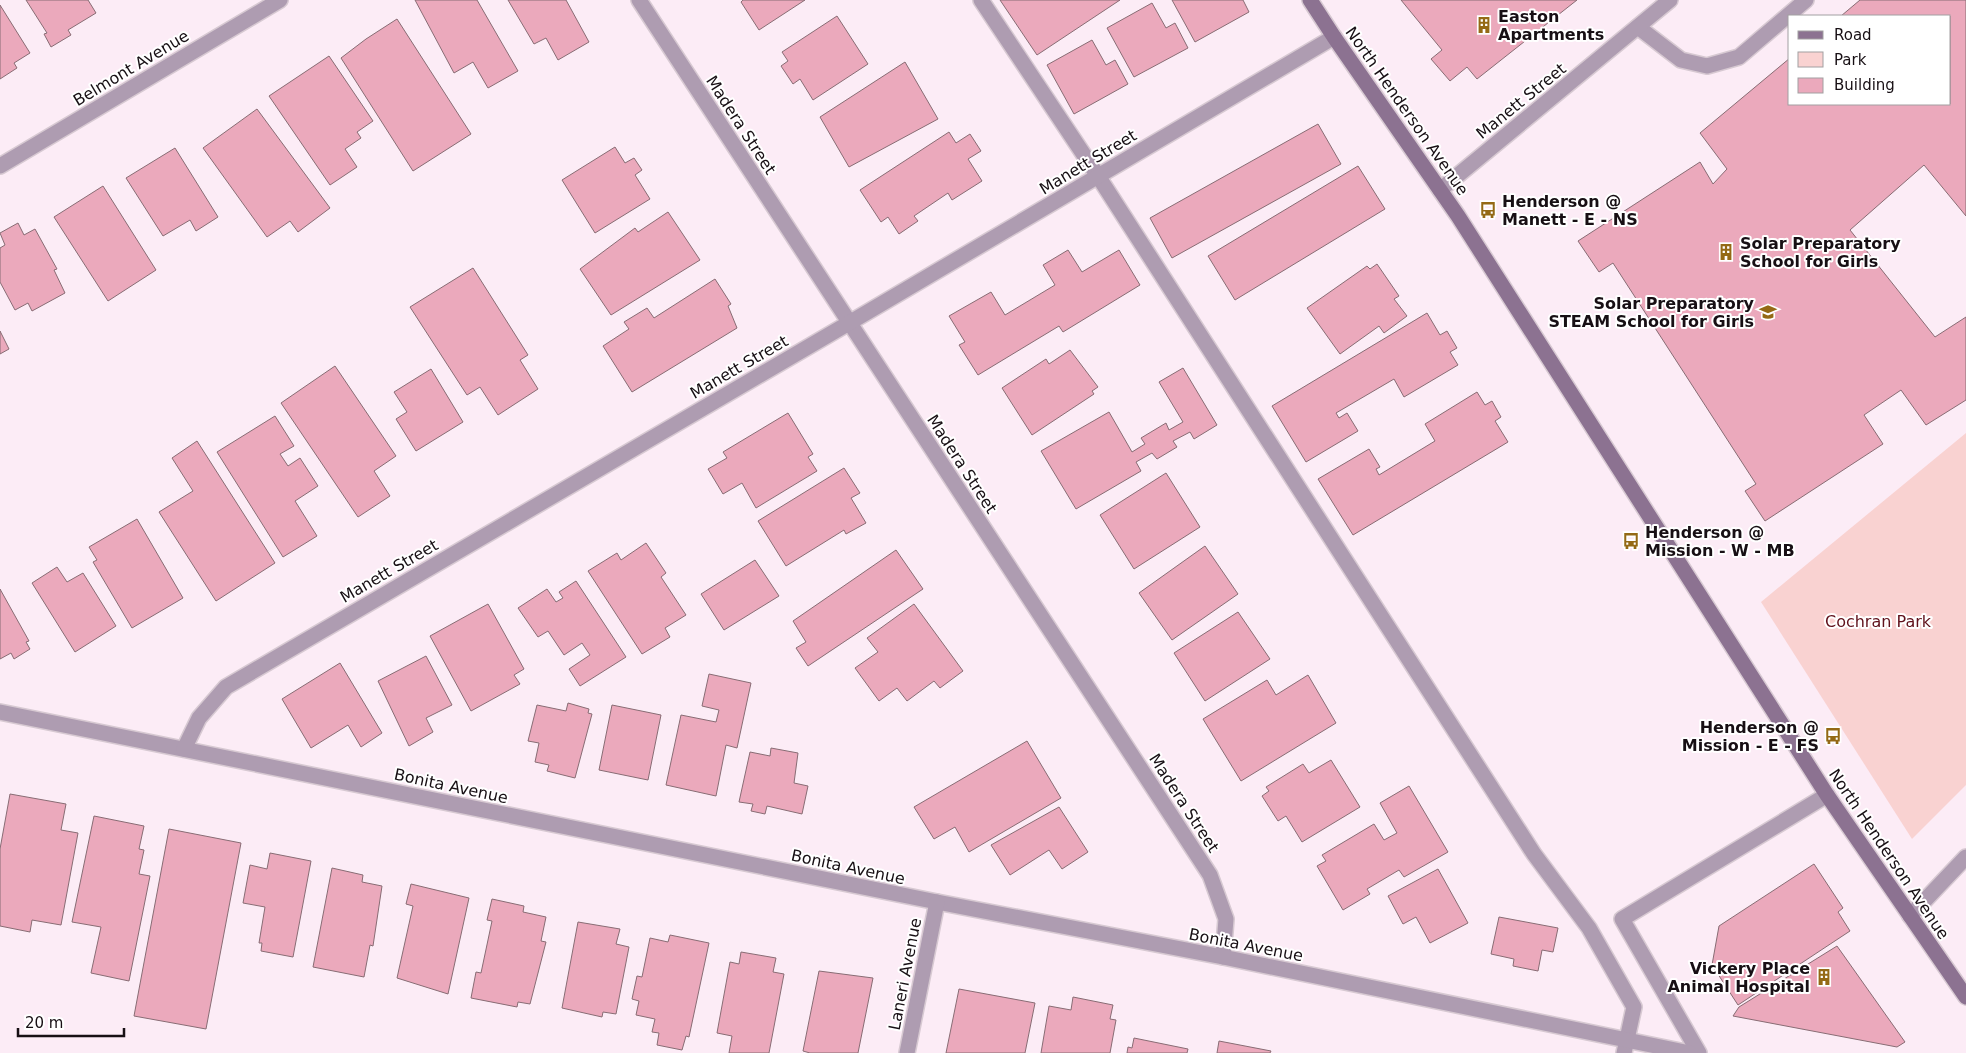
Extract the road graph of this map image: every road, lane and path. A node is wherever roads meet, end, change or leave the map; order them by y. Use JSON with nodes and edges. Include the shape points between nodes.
{"nodes":[{"id":1,"x":280,"y":0,"type":"edge"},
{"id":2,"x":639,"y":0,"type":"edge"},
{"id":3,"x":982,"y":0,"type":"edge"},
{"id":4,"x":1310,"y":0,"type":"edge"},
{"id":5,"x":1670,"y":0,"type":"edge"},
{"id":6,"x":1806,"y":0,"type":"edge"},
{"id":7,"x":1788,"y":15,"type":"edge"},
{"id":8,"x":1788,"y":15,"type":"edge"},
{"id":9,"x":1638,"y":27,"type":"junction"},
{"id":10,"x":1334,"y":37,"type":"junction"},
{"id":11,"x":0,"y":166,"type":"edge"},
{"id":12,"x":1098,"y":176,"type":"junction"},
{"id":13,"x":1440,"y":190,"type":"junction"},
{"id":14,"x":849,"y":323,"type":"junction"},
{"id":15,"x":0,"y":712,"type":"edge"},
{"id":16,"x":184,"y":749,"type":"junction"},
{"id":17,"x":1828,"y":795,"type":"junction"},
{"id":18,"x":1966,"y":857,"type":"edge"},
{"id":19,"x":936,"y":902,"type":"junction"},
{"id":20,"x":1910,"y":916,"type":"junction"},
{"id":21,"x":1223,"y":958,"type":"junction"},
{"id":22,"x":1966,"y":997,"type":"edge"},
{"id":23,"x":1625,"y":1047,"type":"edge"},
{"id":24,"x":907,"y":1053,"type":"edge"},
{"id":25,"x":1690,"y":1053,"type":"edge"},
{"id":26,"x":1699,"y":1053,"type":"edge"}],
"edges":[{"from":1,"to":11,"type":"street","name":"Belmont Avenue"},
{"from":2,"to":14,"type":"street","name":"Madera Street"},
{"from":3,"to":12,"type":"street"},
{"from":4,"to":10,"type":"street","name":"North Henderson Avenue"},
{"from":5,"to":9,"type":"street","name":"Manett Street"},
{"from":6,"to":8,"type":"street"},
{"from":7,"to":9,"type":"street","via":[[1739,57],[1707,66],[1681,60]]},
{"from":9,"to":13,"type":"street","name":"Manett Street"},
{"from":10,"to":12,"type":"street","name":"Manett Street"},
{"from":10,"to":13,"type":"street","name":"North Henderson Avenue"},
{"from":12,"to":14,"type":"street","name":"Manett Street"},
{"from":12,"to":23,"type":"street","via":[[1534,854],[1589,928],[1634,1007]]},
{"from":13,"to":17,"type":"street","name":"North Henderson Avenue"},
{"from":14,"to":16,"type":"street","name":"Manett Street","via":[[226,687],[199,718]]},
{"from":14,"to":21,"type":"street","name":"Madera Street","via":[[1210,875],[1226,919]]},
{"from":15,"to":16,"type":"street","name":"Bonita Avenue"},
{"from":16,"to":19,"type":"street","name":"Bonita Avenue"},
{"from":17,"to":20,"type":"street","name":"North Henderson Avenue"},
{"from":17,"to":26,"type":"street","via":[[1622,919]]},
{"from":18,"to":20,"type":"street"},
{"from":19,"to":21,"type":"street","name":"Bonita Avenue"},
{"from":19,"to":24,"type":"street","name":"Laneri Avenue"},
{"from":20,"to":22,"type":"street","name":"North Henderson Avenue"},
{"from":21,"to":23,"type":"street","name":"Bonita Avenue"},
{"from":23,"to":25,"type":"street","name":"Bonita Avenue"}]}
